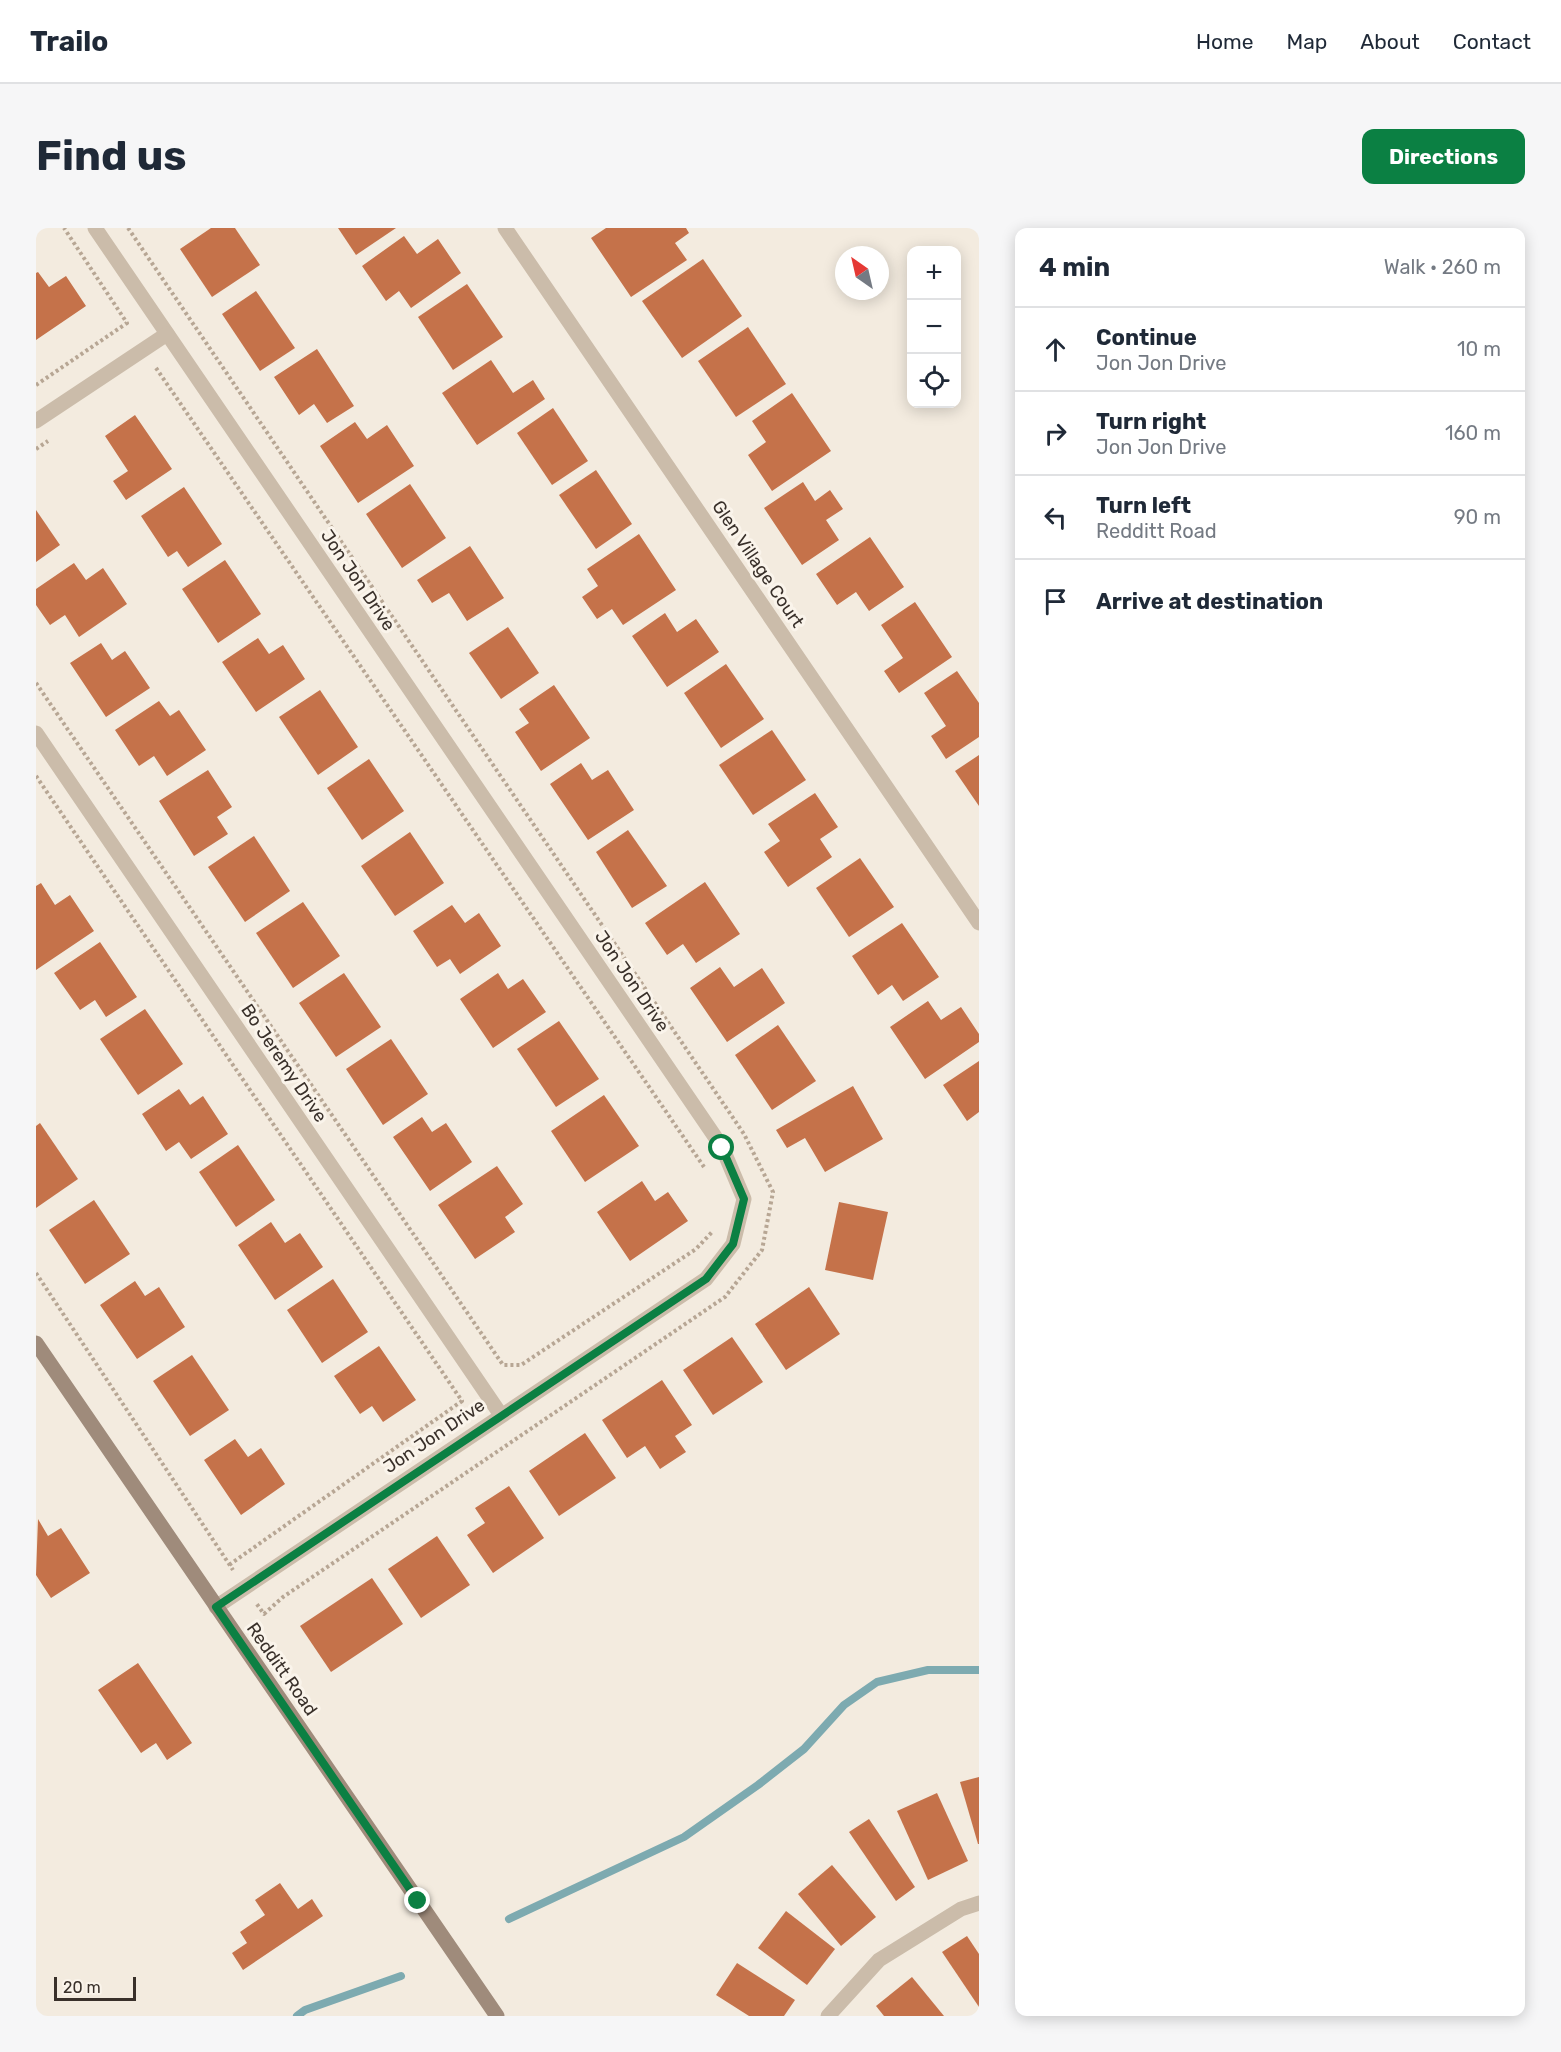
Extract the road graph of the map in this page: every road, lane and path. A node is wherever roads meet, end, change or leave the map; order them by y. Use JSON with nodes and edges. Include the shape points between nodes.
{"nodes":[{"id":1,"x":64,"y":228,"type":"edge"},
{"id":2,"x":95,"y":228,"type":"edge"},
{"id":3,"x":128,"y":228,"type":"edge"},
{"id":4,"x":505,"y":228,"type":"edge"},
{"id":5,"x":167,"y":334,"type":"junction"},
{"id":6,"x":148,"y":373,"type":"dead end"},
{"id":7,"x":36,"y":385,"type":"edge"},
{"id":8,"x":36,"y":421,"type":"edge"},
{"id":9,"x":55,"y":436,"type":"dead end"},
{"id":10,"x":36,"y":449,"type":"edge"},
{"id":11,"x":36,"y":683,"type":"edge"},
{"id":12,"x":36,"y":733,"type":"edge"},
{"id":13,"x":36,"y":776,"type":"edge"},
{"id":14,"x":979,"y":923,"type":"edge"},
{"id":15,"x":708,"y":1174,"type":"dead end"},
{"id":16,"x":715,"y":1229,"type":"dead end"},
{"id":17,"x":36,"y":1273,"type":"edge"},
{"id":18,"x":36,"y":1343,"type":"edge"},
{"id":19,"x":501,"y":1415,"type":"junction"},
{"id":20,"x":229,"y":1564,"type":"junction"},
{"id":21,"x":245,"y":1588,"type":"junction"},
{"id":22,"x":216,"y":1607,"type":"junction"},
{"id":23,"x":979,"y":1903,"type":"edge"},
{"id":24,"x":497,"y":2016,"type":"edge"},
{"id":25,"x":828,"y":2016,"type":"edge"}],
"edges":[{"from":1,"to":7,"type":"path","via":[[127,323]]},
{"from":2,"to":5,"type":"street","name":"Jon Jon Drive"},
{"from":3,"to":21,"type":"path","via":[[744,1134],[773,1192],[762,1250],[725,1297],[283,1597],[264,1614]]},
{"from":4,"to":14,"type":"street","name":"Glen Village Court"},
{"from":5,"to":8,"type":"street"},
{"from":5,"to":19,"type":"street","name":"Jon Jon Drive","via":[[722,1148],[744,1199],[733,1244],[706,1279]]},
{"from":6,"to":15,"type":"path","via":[[157,367]]},
{"from":9,"to":10,"type":"path"},
{"from":11,"to":16,"type":"path","via":[[502,1365],[521,1365],[696,1249]]},
{"from":12,"to":19,"type":"street","name":"Bo Jeremy Drive"},
{"from":13,"to":20,"type":"path","via":[[462,1401]]},
{"from":17,"to":20,"type":"path"},
{"from":18,"to":22,"type":"street","name":"Redditt Road"},
{"from":19,"to":21,"type":"street","name":"Jon Jon Drive"},
{"from":20,"to":21,"type":"path"},
{"from":21,"to":22,"type":"street","name":"Jon Jon Drive"},
{"from":22,"to":24,"type":"street","name":"Redditt Road"},
{"from":23,"to":25,"type":"street","via":[[961,1909],[879,1960]]}]}
